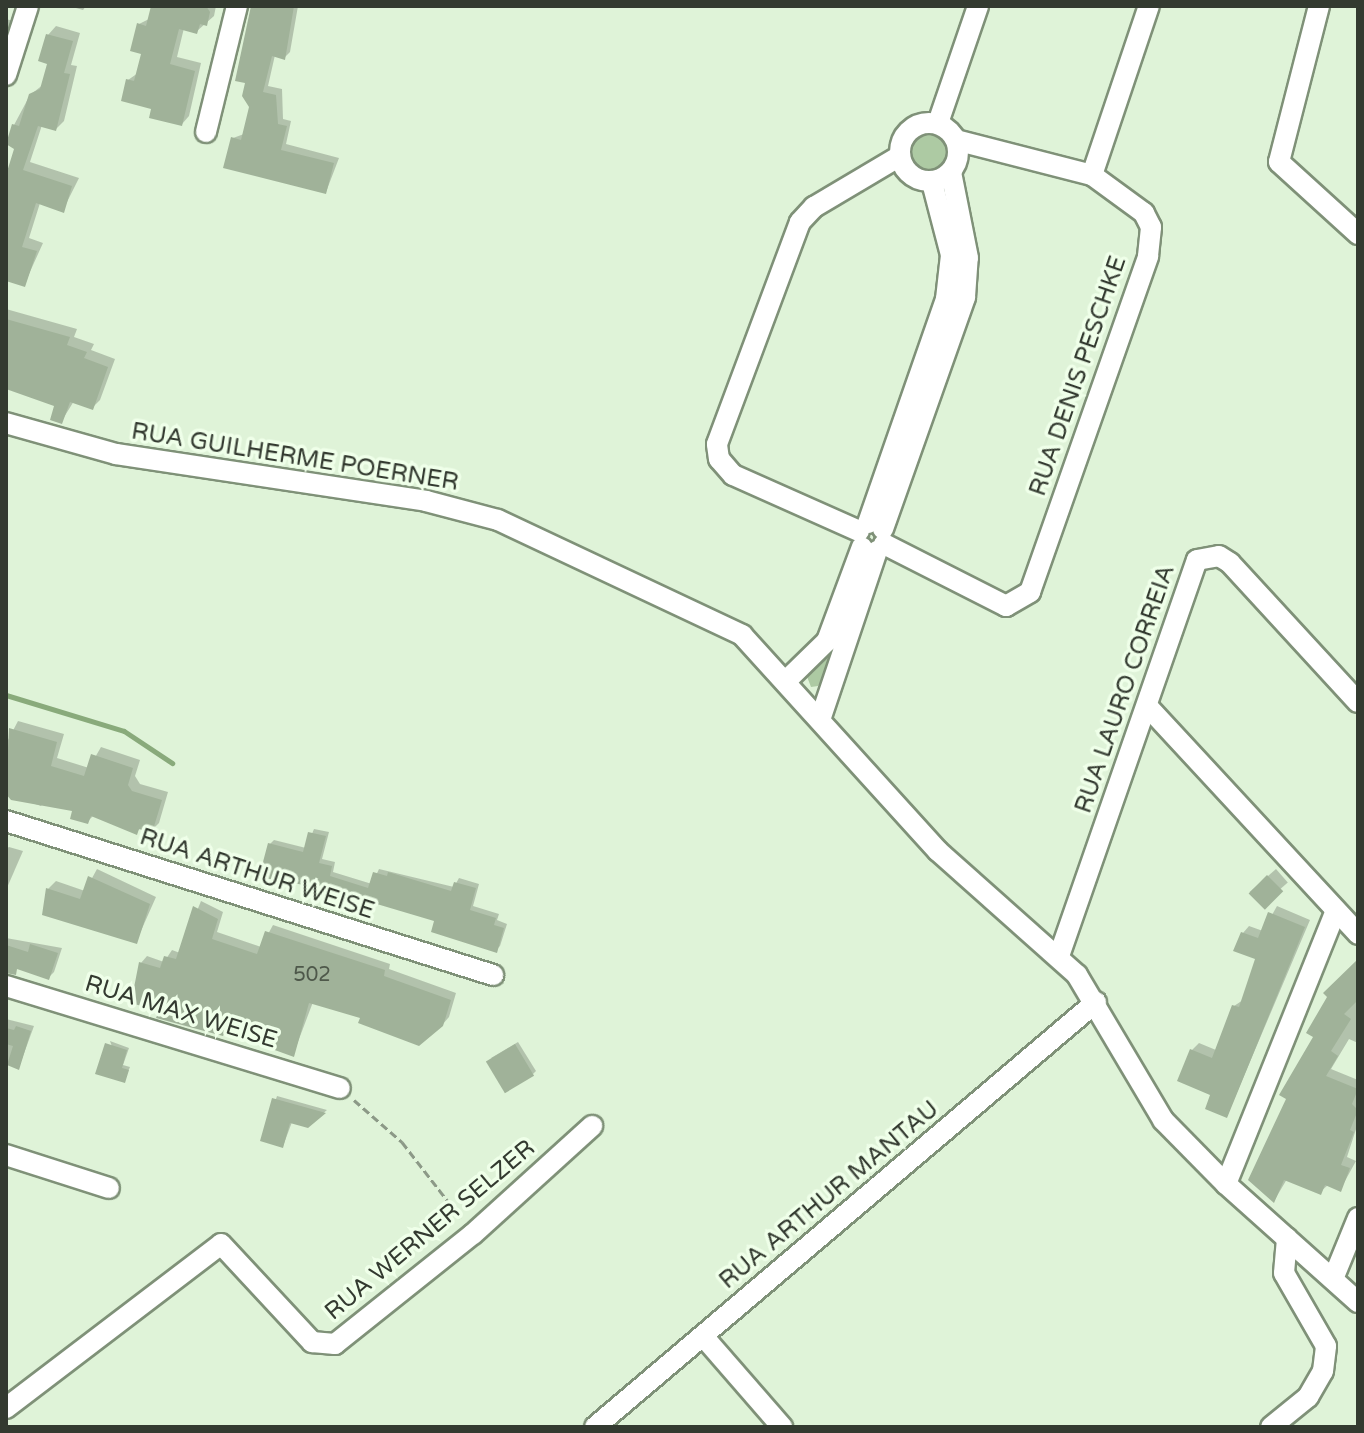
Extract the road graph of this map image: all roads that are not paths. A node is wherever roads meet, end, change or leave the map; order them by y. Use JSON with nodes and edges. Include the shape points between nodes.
{"nodes":[{"id":1,"x":28,"y":6,"type":"edge"},
{"id":2,"x":237,"y":6,"type":"edge"},
{"id":3,"x":978,"y":6,"type":"edge"},
{"id":4,"x":1149,"y":6,"type":"edge"},
{"id":5,"x":1319,"y":6,"type":"edge"},
{"id":6,"x":6,"y":75,"type":"edge"},
{"id":7,"x":938,"y":123,"type":"junction"},
{"id":8,"x":206,"y":132,"type":"dead end"},
{"id":9,"x":956,"y":140,"type":"junction"},
{"id":10,"x":900,"y":156,"type":"junction"},
{"id":11,"x":951,"y":172,"type":"junction"},
{"id":12,"x":1092,"y":175,"type":"junction"},
{"id":13,"x":932,"y":182,"type":"junction"},
{"id":14,"x":1358,"y":234,"type":"edge"},
{"id":15,"x":6,"y":423,"type":"edge"},
{"id":16,"x":872,"y":537,"type":"junction"},
{"id":17,"x":787,"y":680,"type":"junction"},
{"id":18,"x":1358,"y":702,"type":"edge"},
{"id":19,"x":1149,"y":708,"type":"junction"},
{"id":20,"x":821,"y":717,"type":"junction"},
{"id":21,"x":6,"y":821,"type":"edge"},
{"id":22,"x":1336,"y":911,"type":"junction"},
{"id":23,"x":1358,"y":934,"type":"edge"},
{"id":24,"x":1059,"y":956,"type":"junction"},
{"id":25,"x":493,"y":975,"type":"dead end"},
{"id":26,"x":6,"y":986,"type":"edge"},
{"id":27,"x":1096,"y":1002,"type":"junction"},
{"id":28,"x":340,"y":1088,"type":"road end"},
{"id":29,"x":592,"y":1126,"type":"dead end"},
{"id":30,"x":6,"y":1155,"type":"edge"},
{"id":31,"x":1226,"y":1184,"type":"junction"},
{"id":32,"x":109,"y":1188,"type":"dead end"},
{"id":33,"x":1358,"y":1218,"type":"edge"},
{"id":34,"x":1287,"y":1238,"type":"junction"},
{"id":35,"x":1333,"y":1279,"type":"junction"},
{"id":36,"x":1358,"y":1302,"type":"edge"},
{"id":37,"x":703,"y":1336,"type":"junction"},
{"id":38,"x":6,"y":1408,"type":"edge"},
{"id":39,"x":595,"y":1427,"type":"edge"},
{"id":40,"x":782,"y":1427,"type":"edge"},
{"id":41,"x":1271,"y":1427,"type":"edge"}],
"edges":[{"from":1,"to":6,"type":"street"},
{"from":2,"to":8,"type":"street"},
{"from":3,"to":7,"type":"street"},
{"from":4,"to":12,"type":"street"},
{"from":5,"to":14,"type":"street","via":[[1279,162]]},
{"from":7,"to":9,"type":"street"},
{"from":7,"to":10,"type":"street","via":[[914,126],[901,144]]},
{"from":9,"to":11,"type":"street","via":[[959,152]]},
{"from":9,"to":12,"type":"street","name":"RUA DENIS PESCHKE"},
{"from":10,"to":13,"type":"street","via":[[911,175]]},
{"from":10,"to":16,"type":"street","via":[[814,207],[800,222],[717,444],[719,459],[733,475]]},
{"from":11,"to":13,"type":"street"},
{"from":11,"to":16,"type":"street","via":[[968,258],[965,297]]},
{"from":12,"to":16,"type":"street","name":"RUA DENIS PESCHKE","via":[[1144,213],[1151,227],[1148,256],[1030,592],[1006,606]]},
{"from":13,"to":16,"type":"street","via":[[951,255],[946,299]]},
{"from":15,"to":17,"type":"street","name":"RUA GUILHERME POERNER","via":[[116,454],[426,501],[498,520],[731,629]]},
{"from":16,"to":17,"type":"street","via":[[827,641]]},
{"from":16,"to":20,"type":"street"},
{"from":17,"to":20,"type":"street","name":"RUA GUILHERME POERNER"},
{"from":18,"to":19,"type":"street","name":"RUA LAURO CORREIA","via":[[1230,563],[1208,555],[1197,560]]},
{"from":19,"to":22,"type":"street"},
{"from":19,"to":24,"type":"street","name":"RUA LAURO CORREIA"},
{"from":20,"to":24,"type":"street","name":"RUA GUILHERME POERNER","via":[[938,851]]},
{"from":21,"to":25,"type":"street","name":"RUA ARTHUR WEISE"},
{"from":22,"to":23,"type":"street"},
{"from":22,"to":31,"type":"street"},
{"from":24,"to":27,"type":"street","name":"RUA GUILHERME POERNER"},
{"from":26,"to":28,"type":"street","name":"RUA MAX WEISE"},
{"from":27,"to":31,"type":"street","name":"RUA GUILHERME POERNER","via":[[1143,1092]]},
{"from":27,"to":37,"type":"street","name":"RUA ARTHUR MANTAU"},
{"from":29,"to":38,"type":"street","name":"RUA WERNER SELZER","via":[[473,1234],[335,1344],[312,1342],[221,1244]]},
{"from":30,"to":32,"type":"street"},
{"from":31,"to":34,"type":"street","name":"RUA GUILHERME POERNER"},
{"from":33,"to":35,"type":"street"},
{"from":34,"to":35,"type":"street","name":"RUA GUILHERME POERNER"},
{"from":34,"to":41,"type":"street","via":[[1284,1273],[1326,1346],[1323,1371],[1308,1397]]},
{"from":35,"to":36,"type":"street","name":"RUA GUILHERME POERNER"},
{"from":37,"to":39,"type":"street","name":"RUA ARTHUR MANTAU"},
{"from":37,"to":40,"type":"street"}]}
